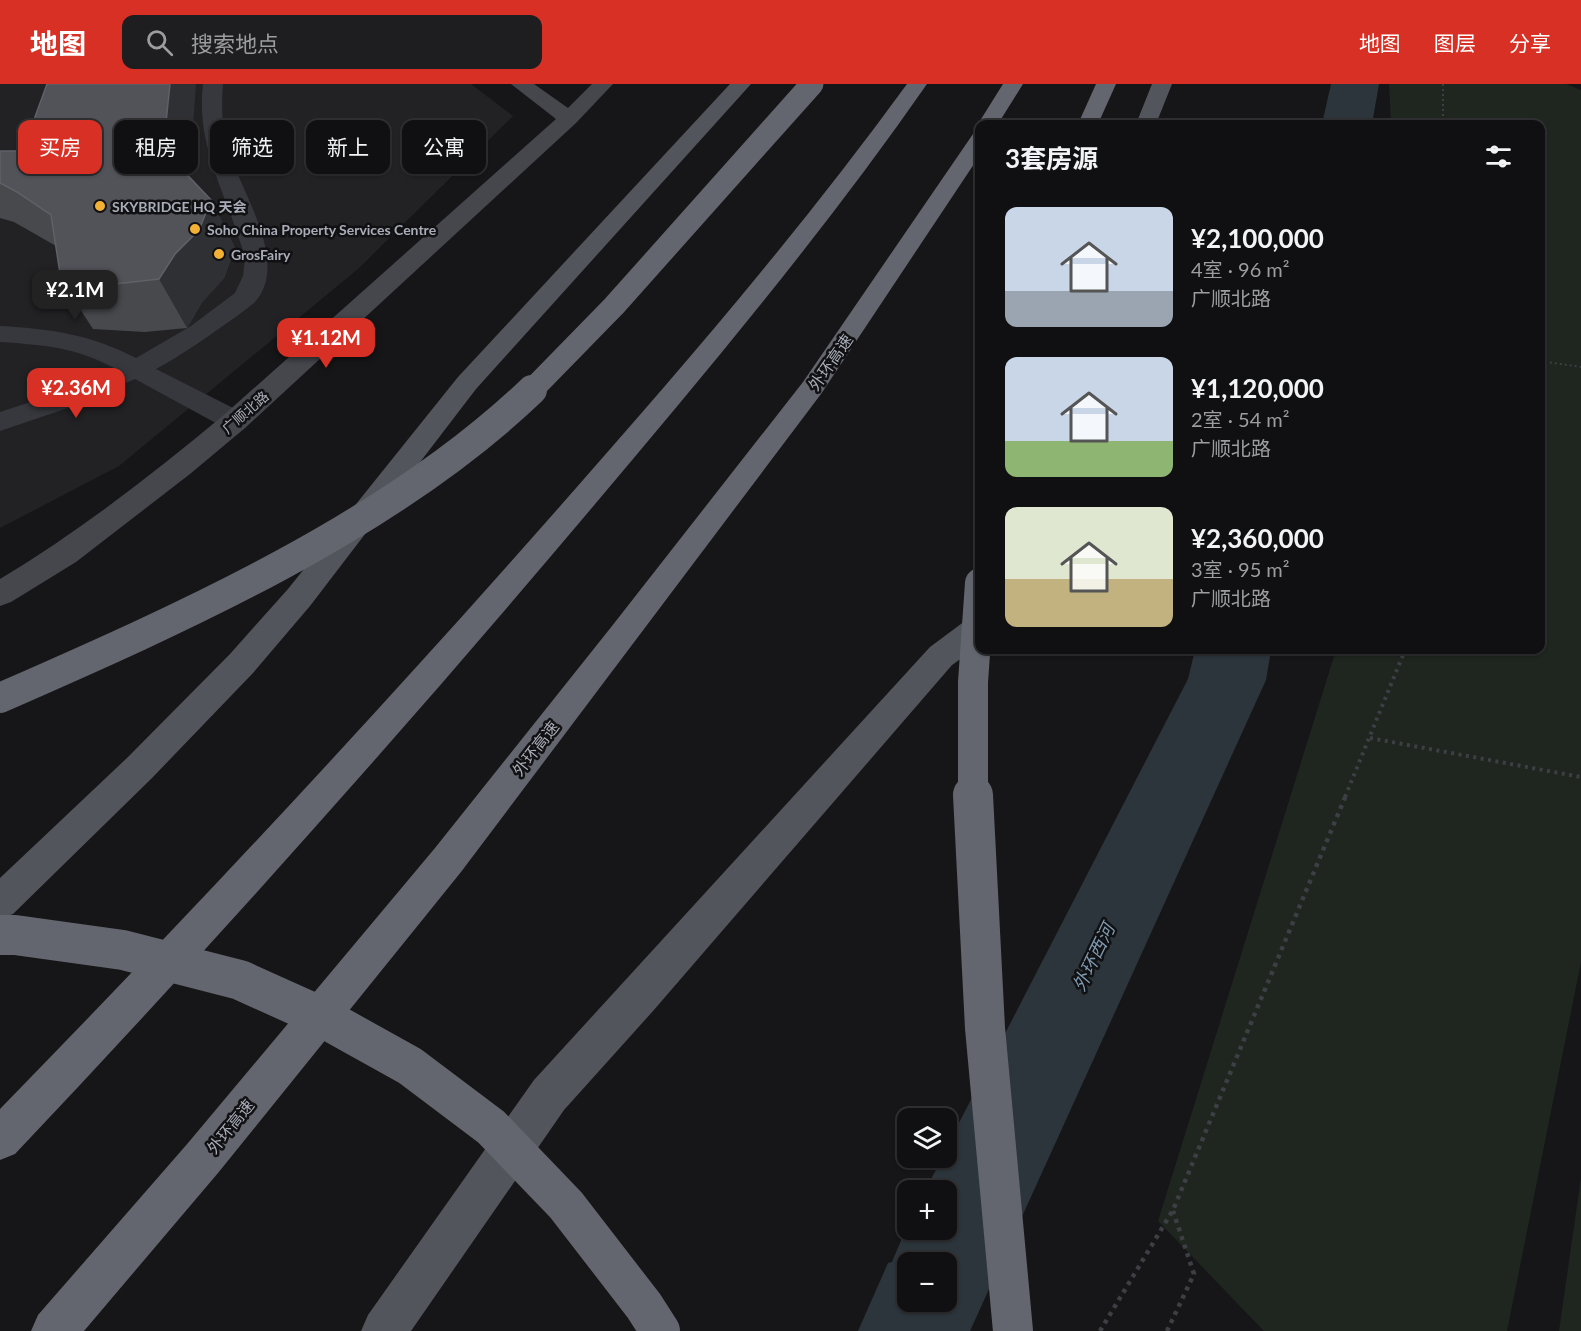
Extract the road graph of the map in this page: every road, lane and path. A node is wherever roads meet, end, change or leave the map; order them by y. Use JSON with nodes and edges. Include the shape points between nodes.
{"nodes":[{"id":1,"x":213,"y":84,"type":"edge"},
{"id":2,"x":521,"y":84,"type":"edge"},
{"id":3,"x":603,"y":84,"type":"edge"},
{"id":4,"x":741,"y":84,"type":"edge"},
{"id":5,"x":812,"y":84,"type":"edge"},
{"id":6,"x":917,"y":84,"type":"edge"},
{"id":7,"x":1013,"y":84,"type":"edge"},
{"id":8,"x":1106,"y":84,"type":"edge"},
{"id":9,"x":1162,"y":84,"type":"edge"},
{"id":10,"x":1443,"y":84,"type":"edge"},
{"id":11,"x":569,"y":119,"type":"junction"},
{"id":12,"x":990,"y":120,"type":"edge"},
{"id":13,"x":1090,"y":120,"type":"edge"},
{"id":14,"x":1148,"y":120,"type":"edge"},
{"id":15,"x":1443,"y":120,"type":"edge"},
{"id":16,"x":975,"y":145,"type":"edge"},
{"id":17,"x":0,"y":334,"type":"edge"},
{"id":18,"x":1545,"y":362,"type":"edge"},
{"id":19,"x":1581,"y":367,"type":"edge"},
{"id":20,"x":134,"y":369,"type":"junction"},
{"id":21,"x":235,"y":421,"type":"junction"},
{"id":22,"x":0,"y":422,"type":"edge"},
{"id":23,"x":0,"y":594,"type":"edge"},
{"id":24,"x":975,"y":631,"type":"edge"},
{"id":25,"x":976,"y":654,"type":"edge"},
{"id":26,"x":1403,"y":654,"type":"edge"},
{"id":27,"x":0,"y":698,"type":"edge"},
{"id":28,"x":1370,"y":738,"type":"junction"},
{"id":29,"x":1581,"y":777,"type":"edge"},
{"id":30,"x":0,"y":902,"type":"edge"},
{"id":31,"x":0,"y":935,"type":"edge"},
{"id":32,"x":0,"y":1139,"type":"edge"},
{"id":33,"x":1173,"y":1210,"type":"junction"},
{"id":34,"x":54,"y":1331,"type":"edge"},
{"id":35,"x":384,"y":1331,"type":"edge"},
{"id":36,"x":660,"y":1331,"type":"edge"},
{"id":37,"x":1013,"y":1331,"type":"edge"},
{"id":38,"x":1100,"y":1331,"type":"edge"},
{"id":39,"x":1167,"y":1331,"type":"edge"}],
"edges":[{"from":1,"to":20,"type":"street","via":[[213,134],[258,261],[249,293],[208,326]]},
{"from":2,"to":11,"type":"street"},
{"from":3,"to":11,"type":"street","name":"广顺北路"},
{"from":4,"to":30,"type":"main road","via":[[468,382],[254,650],[144,765]]},
{"from":5,"to":27,"type":"highway","bridge":true,"via":[[578,346],[475,440],[422,479],[294,556],[194,610]]},
{"from":6,"to":32,"type":"highway","via":[[858,165],[708,352],[511,584],[327,790]]},
{"from":7,"to":12,"type":"highway"},
{"from":8,"to":13,"type":"highway"},
{"from":9,"to":14,"type":"main road"},
{"from":10,"to":15,"type":"path"},
{"from":11,"to":21,"type":"street","name":"广顺北路"},
{"from":16,"to":34,"type":"highway","name":"外环高速","via":[[812,388],[623,636],[448,860],[203,1158]]},
{"from":17,"to":20,"type":"street","via":[[47,337],[98,349]]},
{"from":18,"to":19,"type":"path"},
{"from":20,"to":21,"type":"street"},
{"from":20,"to":22,"type":"street","via":[[53,405]]},
{"from":21,"to":23,"type":"street","name":"广顺北路","via":[[65,554]]},
{"from":24,"to":35,"type":"main road","via":[[941,656],[549,1095]]},
{"from":25,"to":37,"type":"highway","bridge":true,"via":[[971,748],[978,927]]},
{"from":26,"to":28,"type":"path"},
{"from":28,"to":29,"type":"path"},
{"from":28,"to":33,"type":"path"},
{"from":31,"to":36,"type":"highway","bridge":true,"via":[[123,950],[240,980],[322,1017],[410,1066],[490,1127],[566,1205]]},
{"from":33,"to":38,"type":"path"},
{"from":33,"to":39,"type":"path","via":[[1194,1274]]}]}
